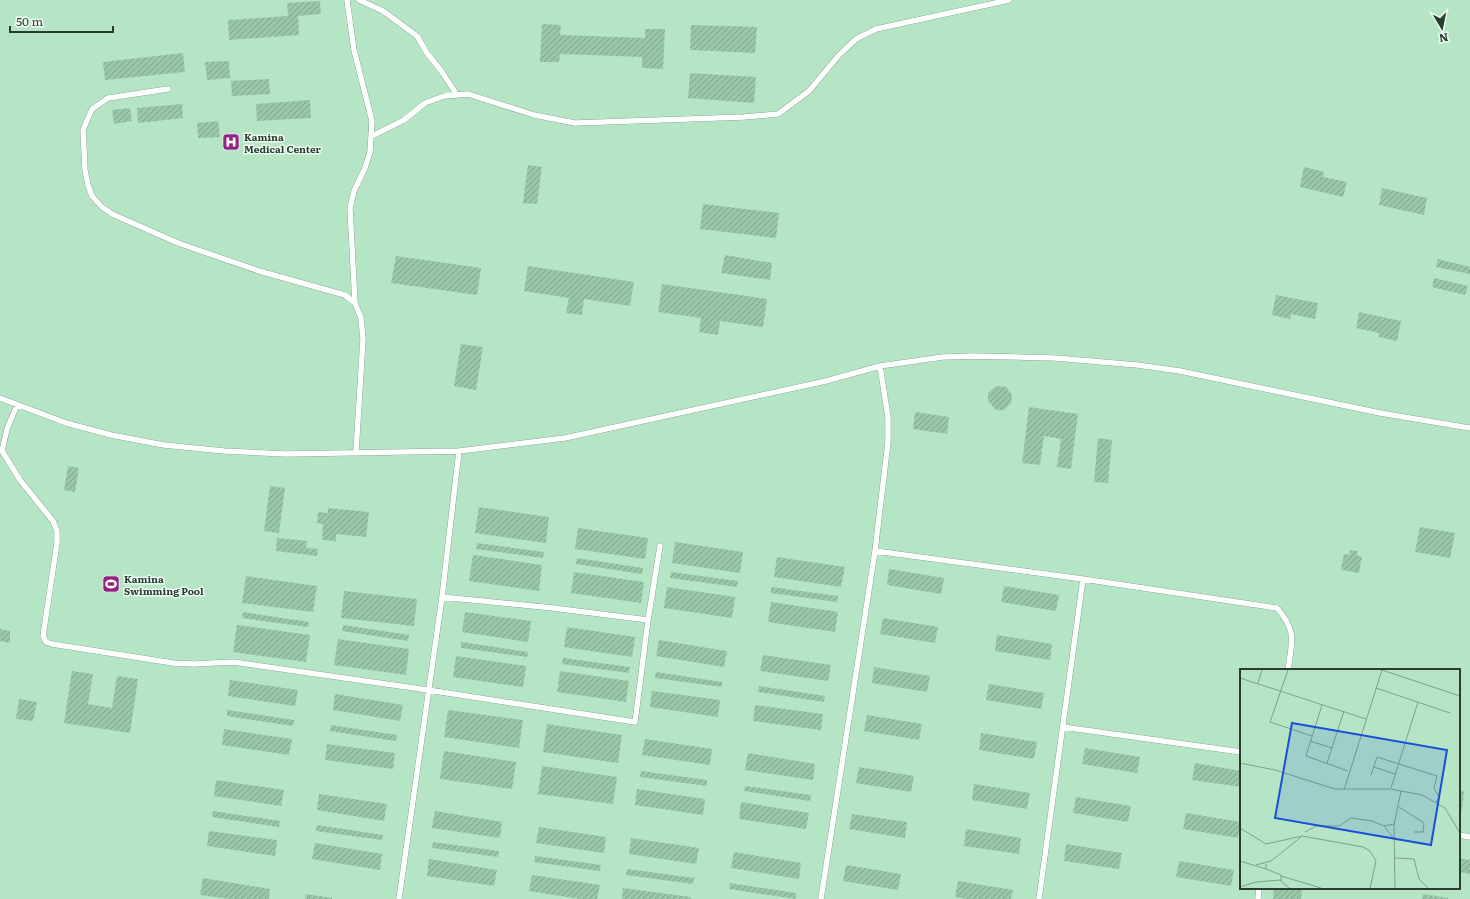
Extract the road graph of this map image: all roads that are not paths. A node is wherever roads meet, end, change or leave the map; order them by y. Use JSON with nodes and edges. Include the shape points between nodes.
{"nodes":[{"id":1,"x":347,"y":0,"type":"edge"},
{"id":2,"x":358,"y":0,"type":"edge"},
{"id":3,"x":1009,"y":0,"type":"edge"},
{"id":4,"x":168,"y":89,"type":"dead end"},
{"id":5,"x":457,"y":95,"type":"junction"},
{"id":6,"x":372,"y":136,"type":"junction"},
{"id":7,"x":355,"y":303,"type":"junction"},
{"id":8,"x":880,"y":366,"type":"junction"},
{"id":9,"x":0,"y":398,"type":"edge"},
{"id":10,"x":17,"y":405,"type":"junction"},
{"id":11,"x":1470,"y":428,"type":"edge"},
{"id":12,"x":459,"y":451,"type":"junction"},
{"id":13,"x":356,"y":452,"type":"junction"},
{"id":14,"x":660,"y":546,"type":"dead end"},
{"id":15,"x":875,"y":551,"type":"junction"},
{"id":16,"x":1083,"y":579,"type":"junction"},
{"id":17,"x":442,"y":597,"type":"junction"},
{"id":18,"x":648,"y":620,"type":"junction"},
{"id":19,"x":1288,"y":669,"type":"edge"},
{"id":20,"x":428,"y":690,"type":"junction"},
{"id":21,"x":1063,"y":727,"type":"junction"},
{"id":22,"x":1240,"y":752,"type":"edge"},
{"id":23,"x":1460,"y":835,"type":"edge"},
{"id":24,"x":1470,"y":837,"type":"edge"},
{"id":25,"x":1259,"y":889,"type":"edge"},
{"id":26,"x":399,"y":899,"type":"edge"},
{"id":27,"x":821,"y":899,"type":"edge"},
{"id":28,"x":1039,"y":899,"type":"edge"},
{"id":29,"x":1258,"y":899,"type":"edge"}],
"edges":[{"from":1,"to":6,"type":"lane","via":[[354,50],[372,121]]},
{"from":2,"to":5,"type":"lane","via":[[383,11],[417,36]]},
{"from":3,"to":5,"type":"lane","via":[[876,29],[856,39],[808,91],[778,114],[575,123],[534,115],[468,94]]},
{"from":4,"to":7,"type":"lane","via":[[108,98],[92,108],[83,130],[85,170],[92,196],[112,214],[178,243],[259,271],[345,295]]},
{"from":5,"to":6,"type":"lane","via":[[444,96],[425,103],[404,120]]},
{"from":6,"to":7,"type":"lane","via":[[370,152],[350,208]]},
{"from":7,"to":13,"type":"lane","via":[[361,318],[363,339]]},
{"from":8,"to":11,"type":"lane","via":[[943,357],[972,356],[1055,358],[1137,365],[1180,371],[1380,413]]},
{"from":8,"to":12,"type":"lane","via":[[826,381],[565,438]]},
{"from":8,"to":15,"type":"lane","via":[[888,418],[888,442]]},
{"from":9,"to":10,"type":"lane"},
{"from":10,"to":13,"type":"lane","via":[[66,423],[164,445],[285,454]]},
{"from":10,"to":20,"type":"lane","via":[[7,429],[2,451],[20,480],[53,521],[56,531],[57,543],[43,636],[46,642],[173,663],[233,662]]},
{"from":12,"to":13,"type":"lane"},
{"from":12,"to":17,"type":"lane"},
{"from":14,"to":18,"type":"lane"},
{"from":15,"to":16,"type":"lane"},
{"from":15,"to":27,"type":"lane"},
{"from":16,"to":19,"type":"lane","via":[[1277,608],[1285,617],[1293,639]]},
{"from":16,"to":21,"type":"lane"},
{"from":17,"to":18,"type":"lane"},
{"from":17,"to":20,"type":"lane"},
{"from":18,"to":20,"type":"lane","via":[[635,722]]},
{"from":20,"to":26,"type":"lane"},
{"from":21,"to":22,"type":"lane"},
{"from":21,"to":28,"type":"lane"},
{"from":23,"to":24,"type":"lane"},
{"from":25,"to":29,"type":"lane"}]}
